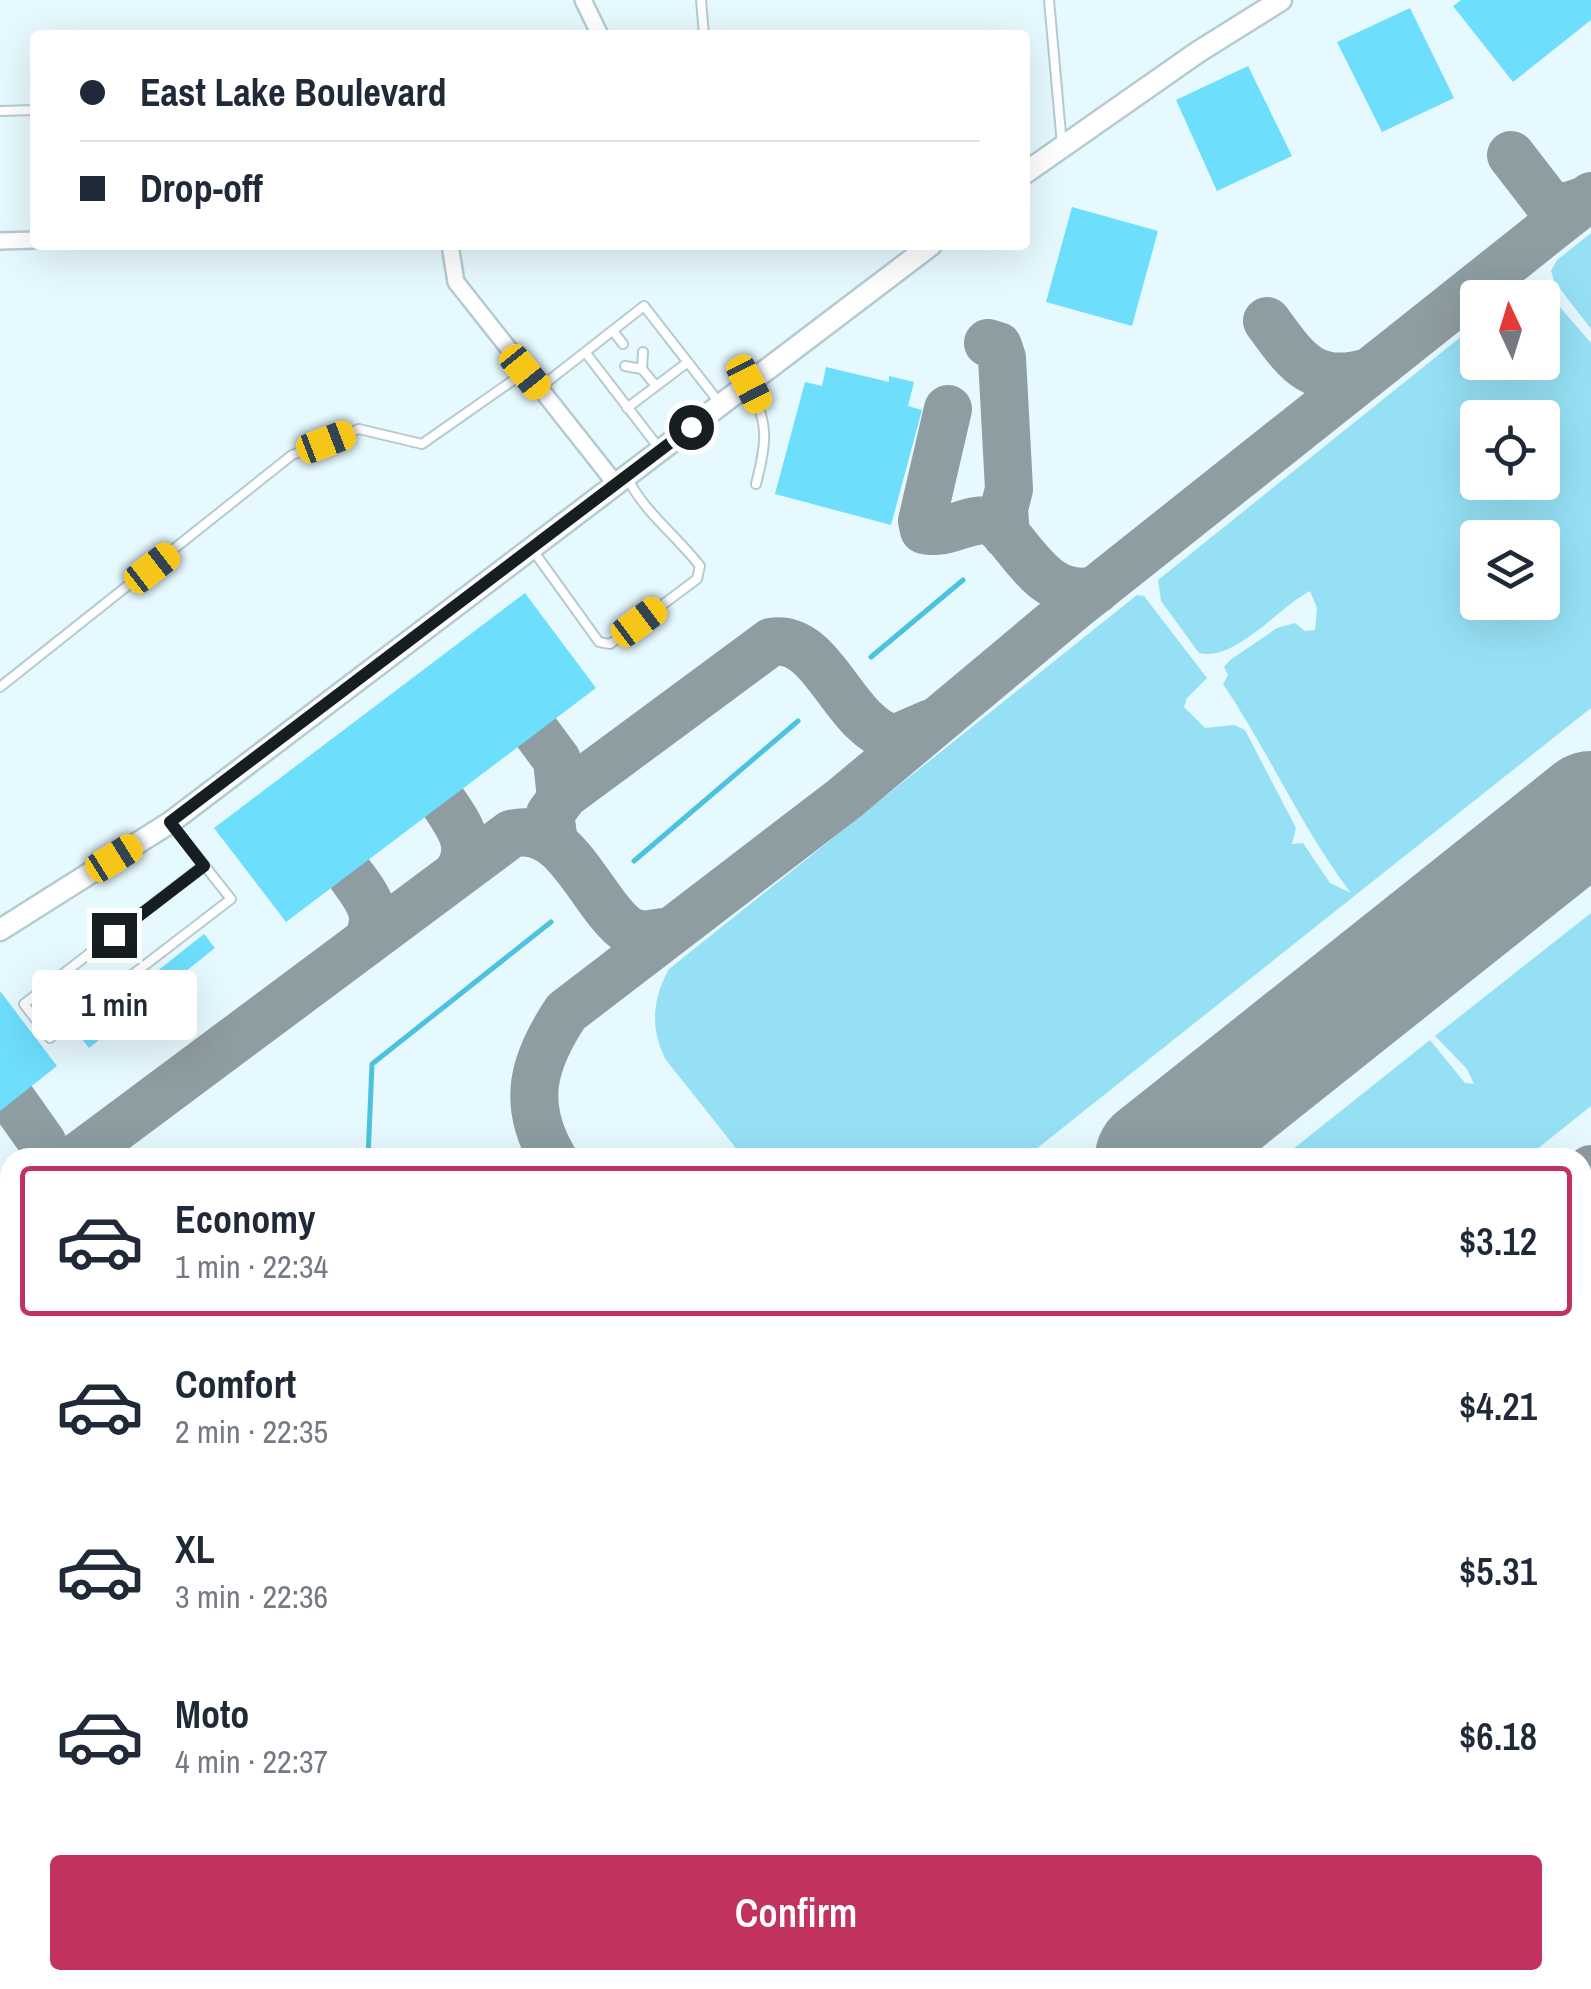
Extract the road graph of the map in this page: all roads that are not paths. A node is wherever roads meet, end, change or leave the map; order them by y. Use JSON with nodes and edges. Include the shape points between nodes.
{"nodes":[{"id":1,"x":583,"y":0,"type":"edge"},
{"id":2,"x":701,"y":0,"type":"edge"},
{"id":3,"x":1049,"y":0,"type":"edge"},
{"id":4,"x":1281,"y":0,"type":"edge"},
{"id":5,"x":598,"y":30,"type":"edge"},
{"id":6,"x":704,"y":30,"type":"edge"},
{"id":7,"x":30,"y":110,"type":"edge"},
{"id":8,"x":0,"y":111,"type":"edge"},
{"id":9,"x":1062,"y":145,"type":"junction"},
{"id":10,"x":1030,"y":170,"type":"edge"},
{"id":11,"x":30,"y":240,"type":"edge"},
{"id":12,"x":0,"y":242,"type":"edge"},
{"id":13,"x":451,"y":250,"type":"edge"},
{"id":14,"x":925,"y":250,"type":"edge"},
{"id":15,"x":618,"y":337,"type":"junction"},
{"id":16,"x":632,"y":337,"type":"dead end"},
{"id":17,"x":614,"y":350,"type":"dead end"},
{"id":18,"x":585,"y":352,"type":"junction"},
{"id":19,"x":643,"y":352,"type":"dead end"},
{"id":20,"x":634,"y":359,"type":"dead end"},
{"id":21,"x":688,"y":362,"type":"junction"},
{"id":22,"x":625,"y":366,"type":"dead end"},
{"id":23,"x":642,"y":369,"type":"junction"},
{"id":24,"x":525,"y":372,"type":"junction"},
{"id":25,"x":749,"y":384,"type":"junction"},
{"id":26,"x":656,"y":386,"type":"junction"},
{"id":27,"x":538,"y":389,"type":"junction"},
{"id":28,"x":720,"y":404,"type":"junction"},
{"id":29,"x":627,"y":408,"type":"junction"},
{"id":30,"x":661,"y":450,"type":"junction"},
{"id":31,"x":621,"y":480,"type":"junction"},
{"id":32,"x":756,"y":484,"type":"dead end"},
{"id":33,"x":532,"y":550,"type":"junction"},
{"id":34,"x":0,"y":686,"type":"edge"},
{"id":35,"x":170,"y":822,"type":"junction"},
{"id":36,"x":204,"y":866,"type":"junction"},
{"id":37,"x":0,"y":930,"type":"edge"}],
"edges":[{"from":1,"to":5,"type":"street"},
{"from":2,"to":6,"type":"lane"},
{"from":3,"to":9,"type":"lane"},
{"from":4,"to":9,"type":"street"},
{"from":7,"to":8,"type":"lane"},
{"from":9,"to":10,"type":"street"},
{"from":11,"to":12,"type":"street"},
{"from":13,"to":24,"type":"street","via":[[456,282]]},
{"from":14,"to":25,"type":"street"},
{"from":15,"to":16,"type":"lane"},
{"from":15,"to":17,"type":"lane"},
{"from":15,"to":18,"type":"lane"},
{"from":15,"to":21,"type":"lane","via":[[644,306]]},
{"from":18,"to":27,"type":"lane"},
{"from":18,"to":29,"type":"lane"},
{"from":19,"to":23,"type":"lane"},
{"from":20,"to":23,"type":"lane"},
{"from":21,"to":26,"type":"lane"},
{"from":21,"to":28,"type":"lane"},
{"from":22,"to":23,"type":"lane"},
{"from":23,"to":26,"type":"lane"},
{"from":24,"to":27,"type":"street"},
{"from":24,"to":34,"type":"lane","via":[[422,444],[359,429],[292,455]]},
{"from":25,"to":28,"type":"street"},
{"from":25,"to":32,"type":"lane","via":[[764,415]]},
{"from":26,"to":29,"type":"lane"},
{"from":27,"to":31,"type":"street"},
{"from":28,"to":30,"type":"street"},
{"from":29,"to":30,"type":"lane"},
{"from":30,"to":31,"type":"street"},
{"from":31,"to":33,"type":"street"},
{"from":31,"to":33,"type":"lane","via":[[674,532],[700,566],[697,578],[610,644],[599,642]]},
{"from":33,"to":35,"type":"street"},
{"from":35,"to":36,"type":"lane"},
{"from":35,"to":37,"type":"street"},
{"from":36,"to":36,"type":"lane","via":[[230,899],[50,1038],[24,1004]]}]}
